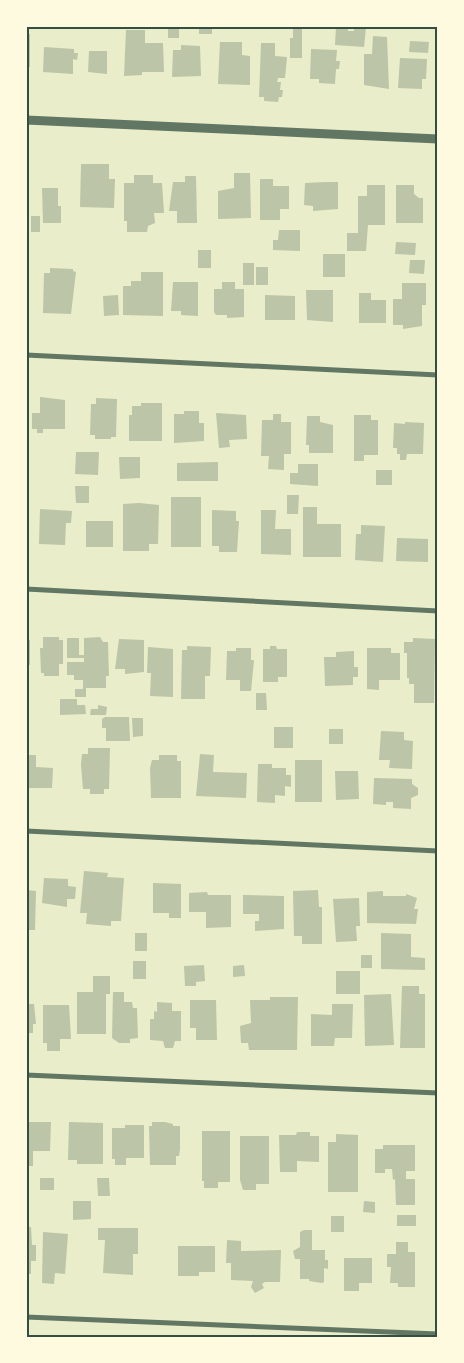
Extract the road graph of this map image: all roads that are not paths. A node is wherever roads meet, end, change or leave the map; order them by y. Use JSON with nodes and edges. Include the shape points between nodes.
{"nodes":[{"id":1,"x":26,"y":120,"type":"edge"},
{"id":2,"x":438,"y":140,"type":"edge"},
{"id":3,"x":26,"y":355,"type":"edge"},
{"id":4,"x":438,"y":375,"type":"edge"},
{"id":5,"x":26,"y":589,"type":"edge"},
{"id":6,"x":438,"y":611,"type":"edge"},
{"id":7,"x":26,"y":831,"type":"edge"},
{"id":8,"x":438,"y":851,"type":"edge"},
{"id":9,"x":26,"y":1075,"type":"edge"},
{"id":10,"x":438,"y":1093,"type":"edge"},
{"id":11,"x":26,"y":1317,"type":"edge"},
{"id":12,"x":438,"y":1334,"type":"edge"}],
"edges":[{"from":1,"to":2,"type":"street"},
{"from":3,"to":4,"type":"street"},
{"from":5,"to":6,"type":"street"},
{"from":7,"to":8,"type":"street"},
{"from":9,"to":10,"type":"street"},
{"from":11,"to":12,"type":"street"}]}
